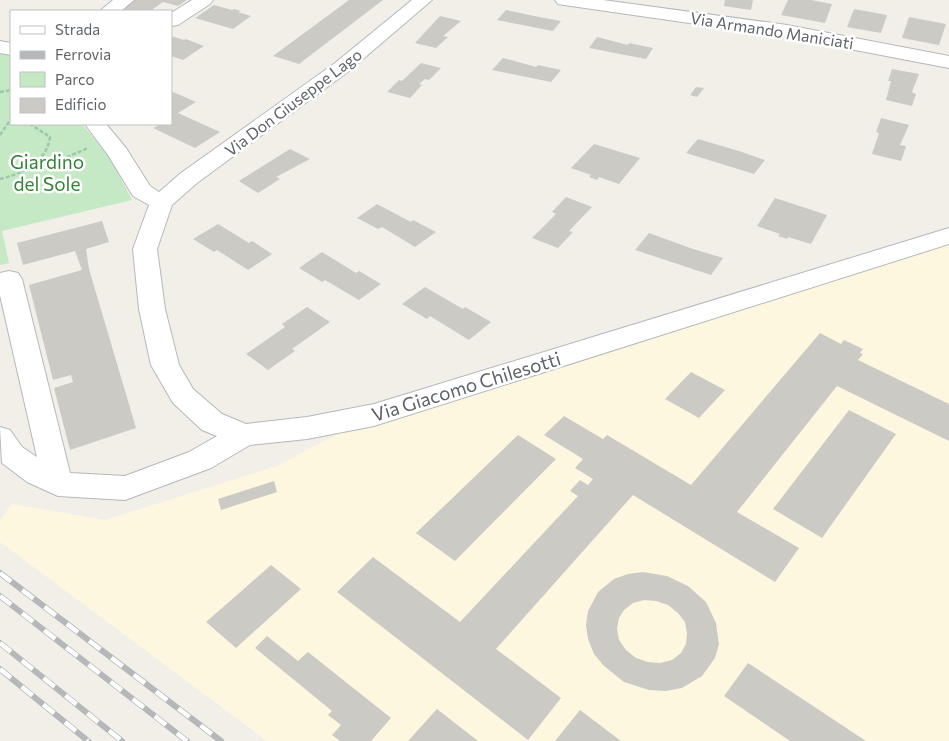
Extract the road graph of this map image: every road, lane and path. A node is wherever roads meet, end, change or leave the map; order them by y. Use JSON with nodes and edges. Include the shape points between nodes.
{"nodes":[{"id":1,"x":125,"y":0,"type":"edge"},
{"id":2,"x":204,"y":0,"type":"edge"},
{"id":3,"x":423,"y":0,"type":"edge"},
{"id":4,"x":564,"y":0,"type":"edge"},
{"id":5,"x":110,"y":10,"type":"edge"},
{"id":6,"x":172,"y":20,"type":"edge"},
{"id":7,"x":949,"y":62,"type":"edge"},
{"id":8,"x":10,"y":120,"type":"edge"},
{"id":9,"x":32,"y":125,"type":"edge"},
{"id":10,"x":96,"y":125,"type":"edge"},
{"id":11,"x":0,"y":135,"type":"edge"},
{"id":12,"x":91,"y":147,"type":"dead end"},
{"id":13,"x":32,"y":165,"type":"junction"},
{"id":14,"x":0,"y":179,"type":"edge"},
{"id":15,"x":162,"y":202,"type":"junction"},
{"id":16,"x":949,"y":236,"type":"edge"},
{"id":17,"x":9,"y":279,"type":"dead end"},
{"id":18,"x":244,"y":435,"type":"junction"},
{"id":19,"x":0,"y":438,"type":"edge"},
{"id":20,"x":58,"y":484,"type":"junction"}],
"edges":[{"from":1,"to":5,"type":"street"},
{"from":2,"to":6,"type":"street"},
{"from":3,"to":15,"type":"street","name":"Via Don Giuseppe Lago","via":[[342,67],[189,178]]},
{"from":4,"to":7,"type":"street","name":"Via Armando Maniciati","via":[[787,31]]},
{"from":8,"to":11,"type":"path"},
{"from":9,"to":13,"type":"path","via":[[50,137],[42,156]]},
{"from":10,"to":15,"type":"street","via":[[141,191]]},
{"from":12,"to":13,"type":"path","via":[[62,160]]},
{"from":13,"to":14,"type":"path","via":[[21,173]]},
{"from":15,"to":18,"type":"street","name":"Via Giacomo Chilesotti","via":[[145,249],[152,309],[165,365],[182,396],[212,422]]},
{"from":16,"to":18,"type":"street","name":"Via Giacomo Chilesotti","via":[[374,415],[307,428]]},
{"from":17,"to":20,"type":"street"},
{"from":18,"to":20,"type":"street","via":[[200,460],[125,488]]},
{"from":19,"to":20,"type":"street","via":[[12,455]]}]}
